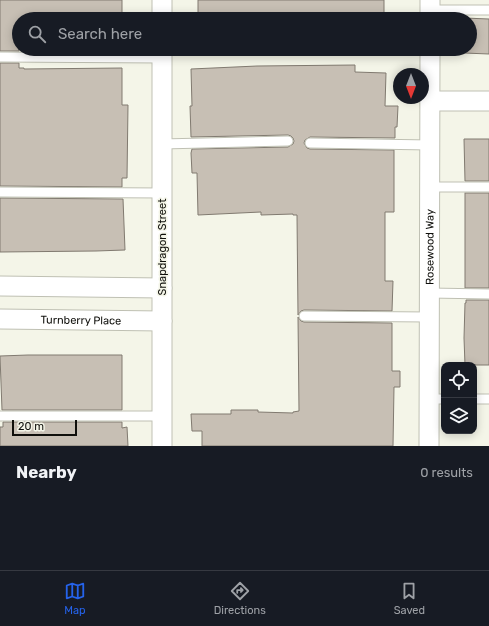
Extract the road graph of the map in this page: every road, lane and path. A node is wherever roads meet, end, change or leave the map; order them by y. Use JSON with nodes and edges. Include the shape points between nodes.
{"nodes":[{"id":1,"x":162,"y":0,"type":"edge"},
{"id":2,"x":430,"y":10,"type":"edge"},
{"id":3,"x":489,"y":10,"type":"edge"},
{"id":4,"x":162,"y":12,"type":"edge"},
{"id":5,"x":54,"y":56,"type":"edge"},
{"id":6,"x":162,"y":56,"type":"edge"},
{"id":7,"x":430,"y":56,"type":"edge"},
{"id":8,"x":0,"y":57,"type":"edge"},
{"id":9,"x":430,"y":101,"type":"junction"},
{"id":10,"x":489,"y":101,"type":"edge"},
{"id":11,"x":288,"y":141,"type":"dead end"},
{"id":12,"x":310,"y":143,"type":"dead end"},
{"id":13,"x":162,"y":144,"type":"junction"},
{"id":14,"x":430,"y":145,"type":"junction"},
{"id":15,"x":430,"y":187,"type":"junction"},
{"id":16,"x":489,"y":187,"type":"edge"},
{"id":17,"x":0,"y":192,"type":"edge"},
{"id":18,"x":162,"y":193,"type":"junction"},
{"id":19,"x":0,"y":286,"type":"edge"},
{"id":20,"x":162,"y":288,"type":"junction"},
{"id":21,"x":429,"y":293,"type":"junction"},
{"id":22,"x":489,"y":294,"type":"edge"},
{"id":23,"x":304,"y":316,"type":"dead end"},
{"id":24,"x":429,"y":317,"type":"junction"},
{"id":25,"x":0,"y":319,"type":"edge"},
{"id":26,"x":162,"y":321,"type":"junction"},
{"id":27,"x":436,"y":399,"type":"edge"},
{"id":28,"x":477,"y":399,"type":"edge"},
{"id":29,"x":489,"y":399,"type":"edge"},
{"id":30,"x":0,"y":416,"type":"edge"},
{"id":31,"x":162,"y":416,"type":"junction"},
{"id":32,"x":162,"y":446,"type":"edge"},
{"id":33,"x":428,"y":446,"type":"edge"}],
"edges":[{"from":1,"to":4,"type":"street"},
{"from":2,"to":3,"type":"lane"},
{"from":5,"to":8,"type":"lane"},
{"from":6,"to":13,"type":"street","name":"Snapdragon Street"},
{"from":7,"to":9,"type":"street","name":"Rosewood Way"},
{"from":9,"to":10,"type":"street"},
{"from":9,"to":14,"type":"street","name":"Rosewood Way"},
{"from":11,"to":13,"type":"lane"},
{"from":12,"to":14,"type":"lane"},
{"from":13,"to":18,"type":"street","name":"Snapdragon Street"},
{"from":14,"to":15,"type":"street","name":"Rosewood Way"},
{"from":15,"to":16,"type":"lane"},
{"from":15,"to":21,"type":"street","name":"Rosewood Way"},
{"from":17,"to":18,"type":"lane"},
{"from":18,"to":20,"type":"street","name":"Snapdragon Street"},
{"from":19,"to":20,"type":"street"},
{"from":20,"to":26,"type":"street","name":"Snapdragon Street"},
{"from":21,"to":22,"type":"lane"},
{"from":21,"to":24,"type":"street","name":"Rosewood Way"},
{"from":23,"to":24,"type":"lane"},
{"from":24,"to":27,"type":"street","name":"Rosewood Way"},
{"from":25,"to":26,"type":"street","name":"Turnberry Place"},
{"from":26,"to":31,"type":"street","name":"Snapdragon Street"},
{"from":27,"to":33,"type":"street","name":"Rosewood Way"},
{"from":28,"to":29,"type":"lane"},
{"from":30,"to":31,"type":"lane"},
{"from":31,"to":32,"type":"street","name":"Snapdragon Street"}]}
